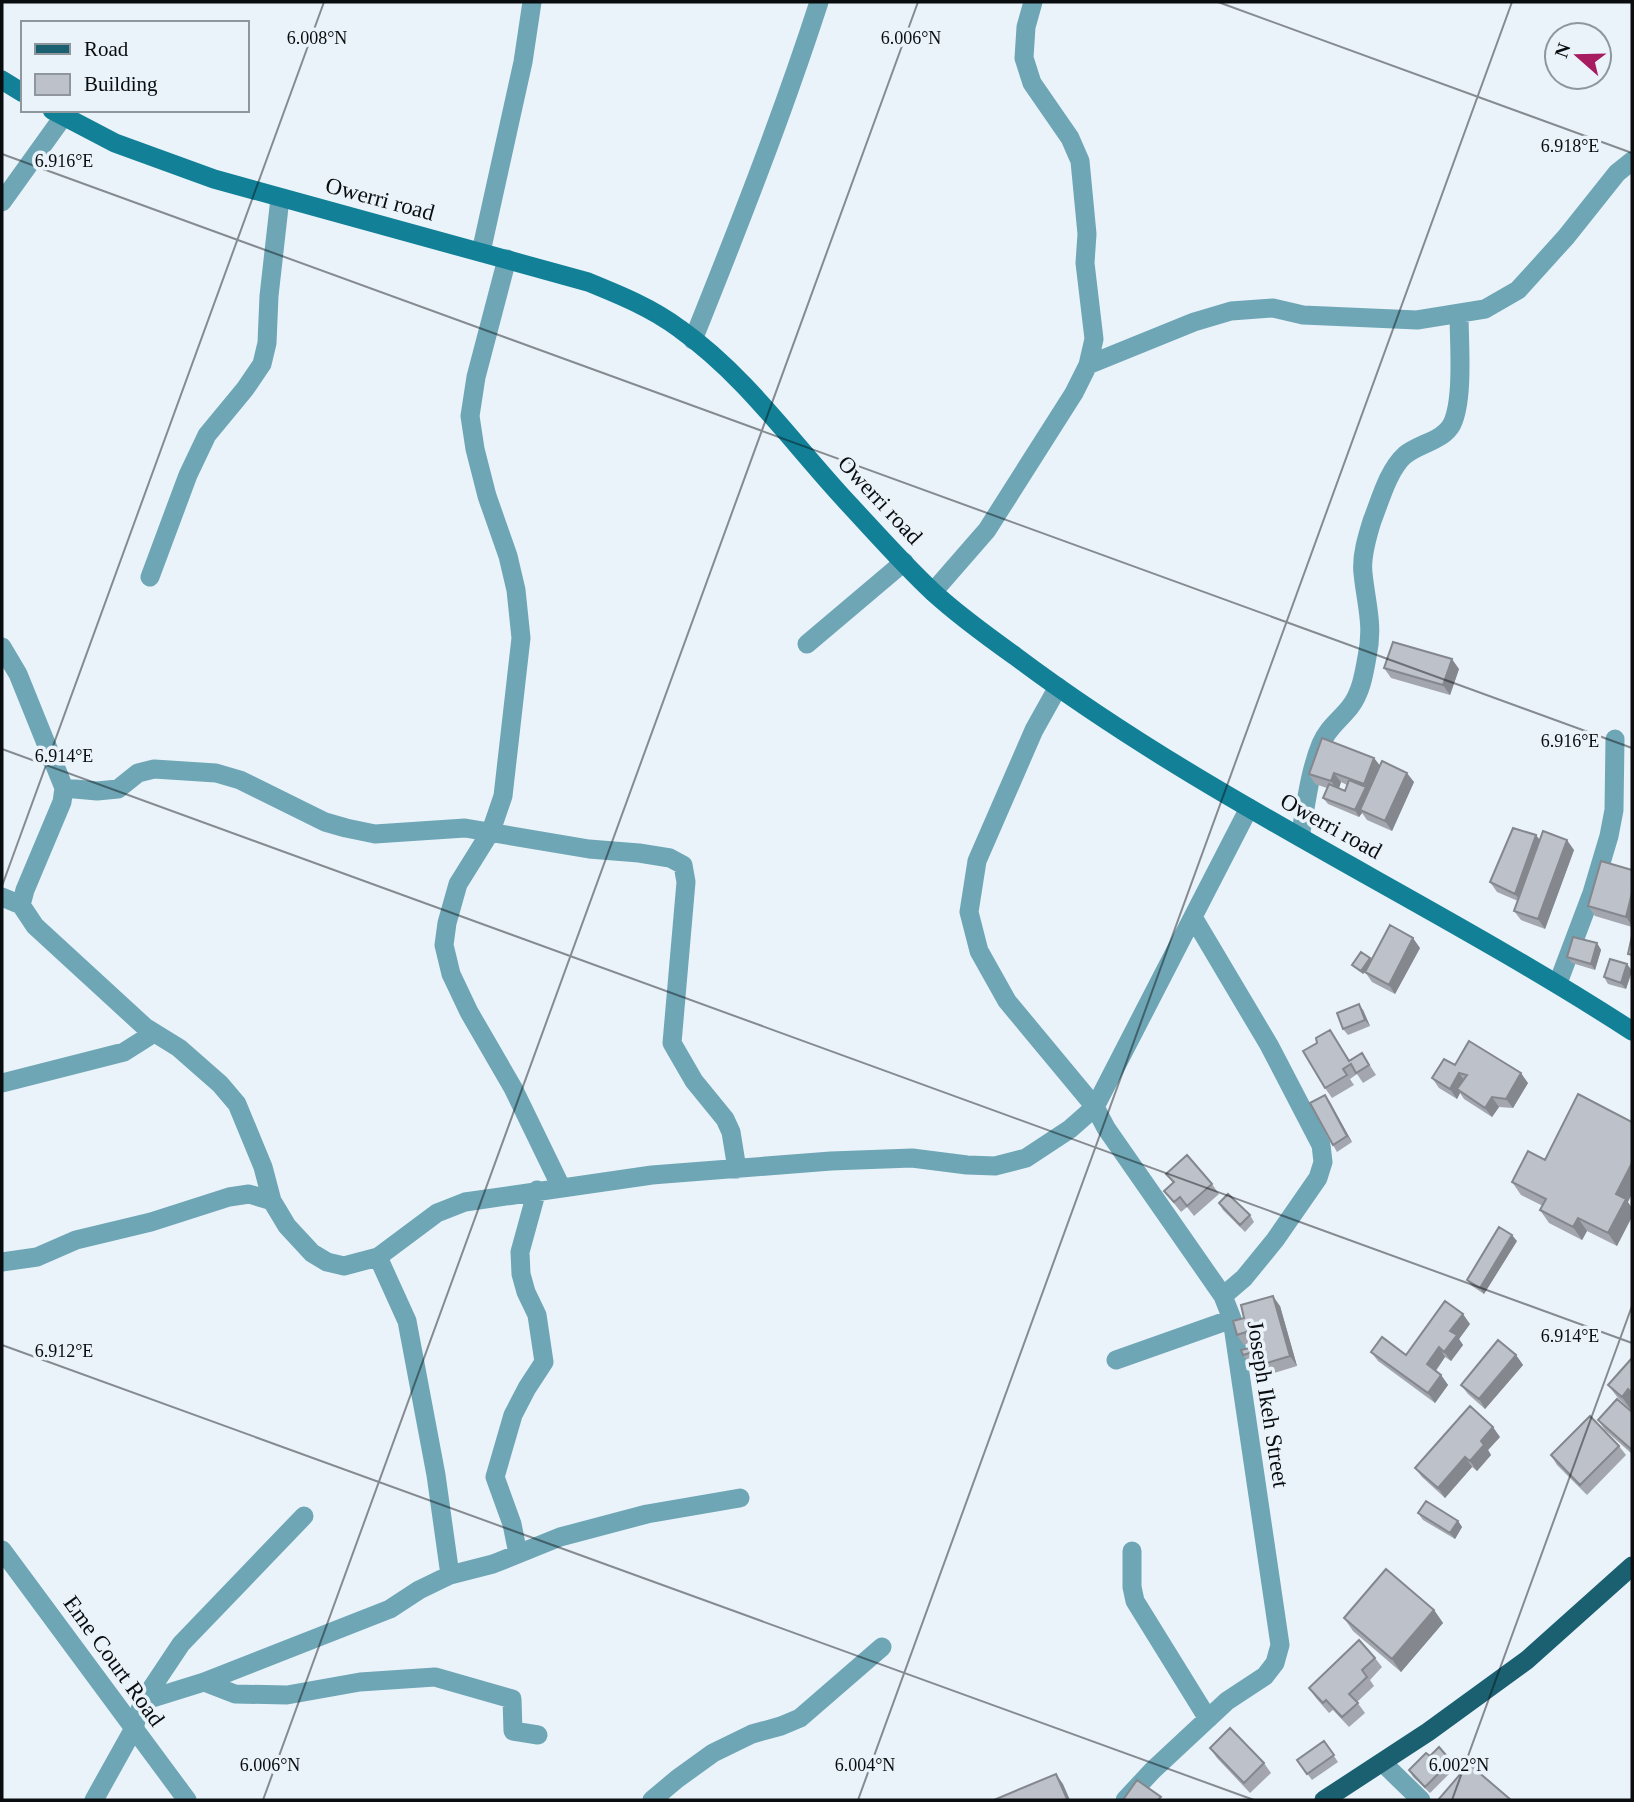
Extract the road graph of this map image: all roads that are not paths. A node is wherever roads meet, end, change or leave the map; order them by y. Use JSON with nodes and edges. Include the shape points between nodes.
{"nodes":[{"id":1,"x":532,"y":2,"type":"edge"},
{"id":2,"x":819,"y":2,"type":"edge"},
{"id":3,"x":1032,"y":2,"type":"edge"},
{"id":4,"x":2,"y":80,"type":"edge"},
{"id":5,"x":21,"y":92,"type":"edge"},
{"id":6,"x":58,"y":113,"type":"edge"},
{"id":7,"x":1632,"y":161,"type":"edge"},
{"id":8,"x":280,"y":198,"type":"junction"},
{"id":9,"x":2,"y":202,"type":"edge"},
{"id":10,"x":481,"y":252,"type":"junction"},
{"id":11,"x":507,"y":259,"type":"junction"},
{"id":12,"x":1459,"y":313,"type":"junction"},
{"id":13,"x":693,"y":340,"type":"junction"},
{"id":14,"x":1088,"y":365,"type":"junction"},
{"id":15,"x":904,"y":562,"type":"junction"},
{"id":16,"x":150,"y":577,"type":"dead end"},
{"id":17,"x":933,"y":592,"type":"junction"},
{"id":18,"x":807,"y":645,"type":"dead end"},
{"id":19,"x":2,"y":647,"type":"edge"},
{"id":20,"x":1058,"y":687,"type":"junction"},
{"id":21,"x":1615,"y":739,"type":"dead end"},
{"id":22,"x":64,"y":788,"type":"junction"},
{"id":23,"x":1249,"y":808,"type":"junction"},
{"id":24,"x":491,"y":831,"type":"junction"},
{"id":25,"x":1300,"y":837,"type":"junction"},
{"id":26,"x":2,"y":897,"type":"edge"},
{"id":27,"x":21,"y":905,"type":"junction"},
{"id":28,"x":1193,"y":917,"type":"junction"},
{"id":29,"x":1558,"y":983,"type":"junction"},
{"id":30,"x":1632,"y":1031,"type":"edge"},
{"id":31,"x":154,"y":1033,"type":"junction"},
{"id":32,"x":2,"y":1083,"type":"edge"},
{"id":33,"x":1095,"y":1107,"type":"junction"},
{"id":34,"x":737,"y":1169,"type":"junction"},
{"id":35,"x":561,"y":1187,"type":"junction"},
{"id":36,"x":537,"y":1190,"type":"junction"},
{"id":37,"x":272,"y":1201,"type":"junction"},
{"id":38,"x":378,"y":1257,"type":"junction"},
{"id":39,"x":2,"y":1262,"type":"edge"},
{"id":40,"x":1223,"y":1296,"type":"junction"},
{"id":41,"x":1232,"y":1319,"type":"junction"},
{"id":42,"x":1116,"y":1360,"type":"dead end"},
{"id":43,"x":740,"y":1498,"type":"dead end"},
{"id":44,"x":304,"y":1516,"type":"dead end"},
{"id":45,"x":2,"y":1550,"type":"edge"},
{"id":46,"x":1132,"y":1551,"type":"dead end"},
{"id":47,"x":518,"y":1554,"type":"junction"},
{"id":48,"x":1632,"y":1566,"type":"edge"},
{"id":49,"x":450,"y":1575,"type":"junction"},
{"id":50,"x":882,"y":1647,"type":"dead end"},
{"id":51,"x":204,"y":1682,"type":"junction"},
{"id":52,"x":143,"y":1701,"type":"junction"},
{"id":53,"x":1208,"y":1719,"type":"junction"},
{"id":54,"x":133,"y":1730,"type":"junction"},
{"id":55,"x":538,"y":1735,"type":"dead end"},
{"id":56,"x":1383,"y":1763,"type":"junction"},
{"id":57,"x":94,"y":1800,"type":"edge"},
{"id":58,"x":187,"y":1800,"type":"edge"},
{"id":59,"x":652,"y":1800,"type":"edge"},
{"id":60,"x":1125,"y":1800,"type":"edge"},
{"id":61,"x":1324,"y":1800,"type":"edge"},
{"id":62,"x":1421,"y":1800,"type":"edge"}],
"edges":[{"from":1,"to":10,"type":"street"},
{"from":2,"to":13,"type":"street"},
{"from":3,"to":14,"type":"street","via":[[1024,58],[1032,83],[1070,138],[1080,161],[1094,339]]},
{"from":4,"to":5,"type":"main road"},
{"from":6,"to":8,"type":"main road","name":"Owerri road","via":[[115,143]]},
{"from":6,"to":9,"type":"street"},
{"from":7,"to":12,"type":"street","via":[[1518,290],[1485,309]]},
{"from":8,"to":10,"type":"main road","name":"Owerri road"},
{"from":8,"to":16,"type":"street","via":[[262,364],[207,435]]},
{"from":10,"to":11,"type":"main road","name":"Owerri road"},
{"from":11,"to":13,"type":"main road","name":"Owerri road","via":[[635,301]]},
{"from":11,"to":24,"type":"street","via":[[470,416],[481,472],[511,568],[521,638],[503,796]]},
{"from":12,"to":14,"type":"street","via":[[1417,320],[1303,315],[1273,307],[1231,311]]},
{"from":12,"to":25,"type":"street","via":[[1458,407],[1441,438],[1425,441],[1403,457],[1390,475],[1371,524],[1362,571],[1371,616],[1360,689],[1321,743]]},
{"from":13,"to":15,"type":"main road","name":"Owerri road","via":[[762,406]]},
{"from":14,"to":17,"type":"street","via":[[987,530]]},
{"from":15,"to":17,"type":"main road","name":"Owerri road"},
{"from":15,"to":18,"type":"street"},
{"from":17,"to":20,"type":"main road","name":"Owerri road"},
{"from":19,"to":22,"type":"street","via":[[18,674]]},
{"from":20,"to":23,"type":"main road","name":"Owerri road","via":[[1104,721]]},
{"from":20,"to":33,"type":"street","name":"Joseph Ikeh Street","via":[[1024,750],[977,860],[970,912],[979,951],[1007,1000]]},
{"from":21,"to":29,"type":"street","via":[[1609,836]]},
{"from":22,"to":24,"type":"street","via":[[118,789],[138,773],[154,769],[215,773],[346,828],[375,834],[452,828]]},
{"from":22,"to":27,"type":"street"},
{"from":23,"to":25,"type":"main road","name":"Owerri road"},
{"from":23,"to":28,"type":"street"},
{"from":24,"to":34,"type":"street","via":[[578,848],[670,858],[683,865],[686,881],[672,1043],[694,1081],[725,1119]]},
{"from":24,"to":35,"type":"street","via":[[458,884],[444,945],[456,984]]},
{"from":25,"to":29,"type":"main road","name":"Owerri road"},
{"from":26,"to":27,"type":"street"},
{"from":27,"to":31,"type":"street","via":[[35,926]]},
{"from":28,"to":33,"type":"street"},
{"from":28,"to":40,"type":"street","via":[[1269,1045],[1321,1145],[1323,1162],[1318,1178],[1275,1240]]},
{"from":29,"to":30,"type":"main road","name":"Owerri road"},
{"from":31,"to":32,"type":"street","via":[[124,1052]]},
{"from":31,"to":37,"type":"street","via":[[179,1048],[237,1104]]},
{"from":33,"to":34,"type":"street","via":[[1026,1158],[995,1166],[912,1158]]},
{"from":33,"to":40,"type":"street","name":"Joseph Ikeh Street"},
{"from":34,"to":35,"type":"street"},
{"from":35,"to":36,"type":"street"},
{"from":36,"to":38,"type":"street","via":[[465,1202],[437,1213]]},
{"from":36,"to":47,"type":"street","via":[[520,1252],[521,1274],[537,1315],[544,1362],[513,1415],[495,1477]]},
{"from":37,"to":38,"type":"street","via":[[295,1235],[327,1262],[344,1266]]},
{"from":37,"to":39,"type":"street","via":[[249,1194],[229,1197],[76,1240],[37,1257]]},
{"from":38,"to":49,"type":"street","via":[[407,1321]]},
{"from":40,"to":41,"type":"street","name":"Joseph Ikeh Street"},
{"from":41,"to":42,"type":"street"},
{"from":41,"to":53,"type":"street","name":"Joseph Ikeh Street","via":[[1280,1645],[1265,1676]]},
{"from":43,"to":47,"type":"street","via":[[647,1514],[559,1537]]},
{"from":44,"to":52,"type":"street","via":[[181,1644]]},
{"from":45,"to":54,"type":"street","name":"Eme Court Road"},
{"from":46,"to":53,"type":"street","via":[[1135,1601]]},
{"from":47,"to":49,"type":"street"},
{"from":48,"to":56,"type":"main road","via":[[1527,1660]]},
{"from":49,"to":51,"type":"street","via":[[390,1609]]},
{"from":50,"to":59,"type":"street","via":[[800,1718],[713,1753]]},
{"from":51,"to":52,"type":"street"},
{"from":51,"to":55,"type":"street","via":[[235,1693],[287,1695],[360,1682],[435,1677],[512,1699],[513,1731]]},
{"from":52,"to":54,"type":"street"},
{"from":53,"to":60,"type":"street"},
{"from":54,"to":57,"type":"street"},
{"from":54,"to":58,"type":"street","name":"Eme Court Road"},
{"from":56,"to":61,"type":"main road"},
{"from":56,"to":62,"type":"street"}]}
